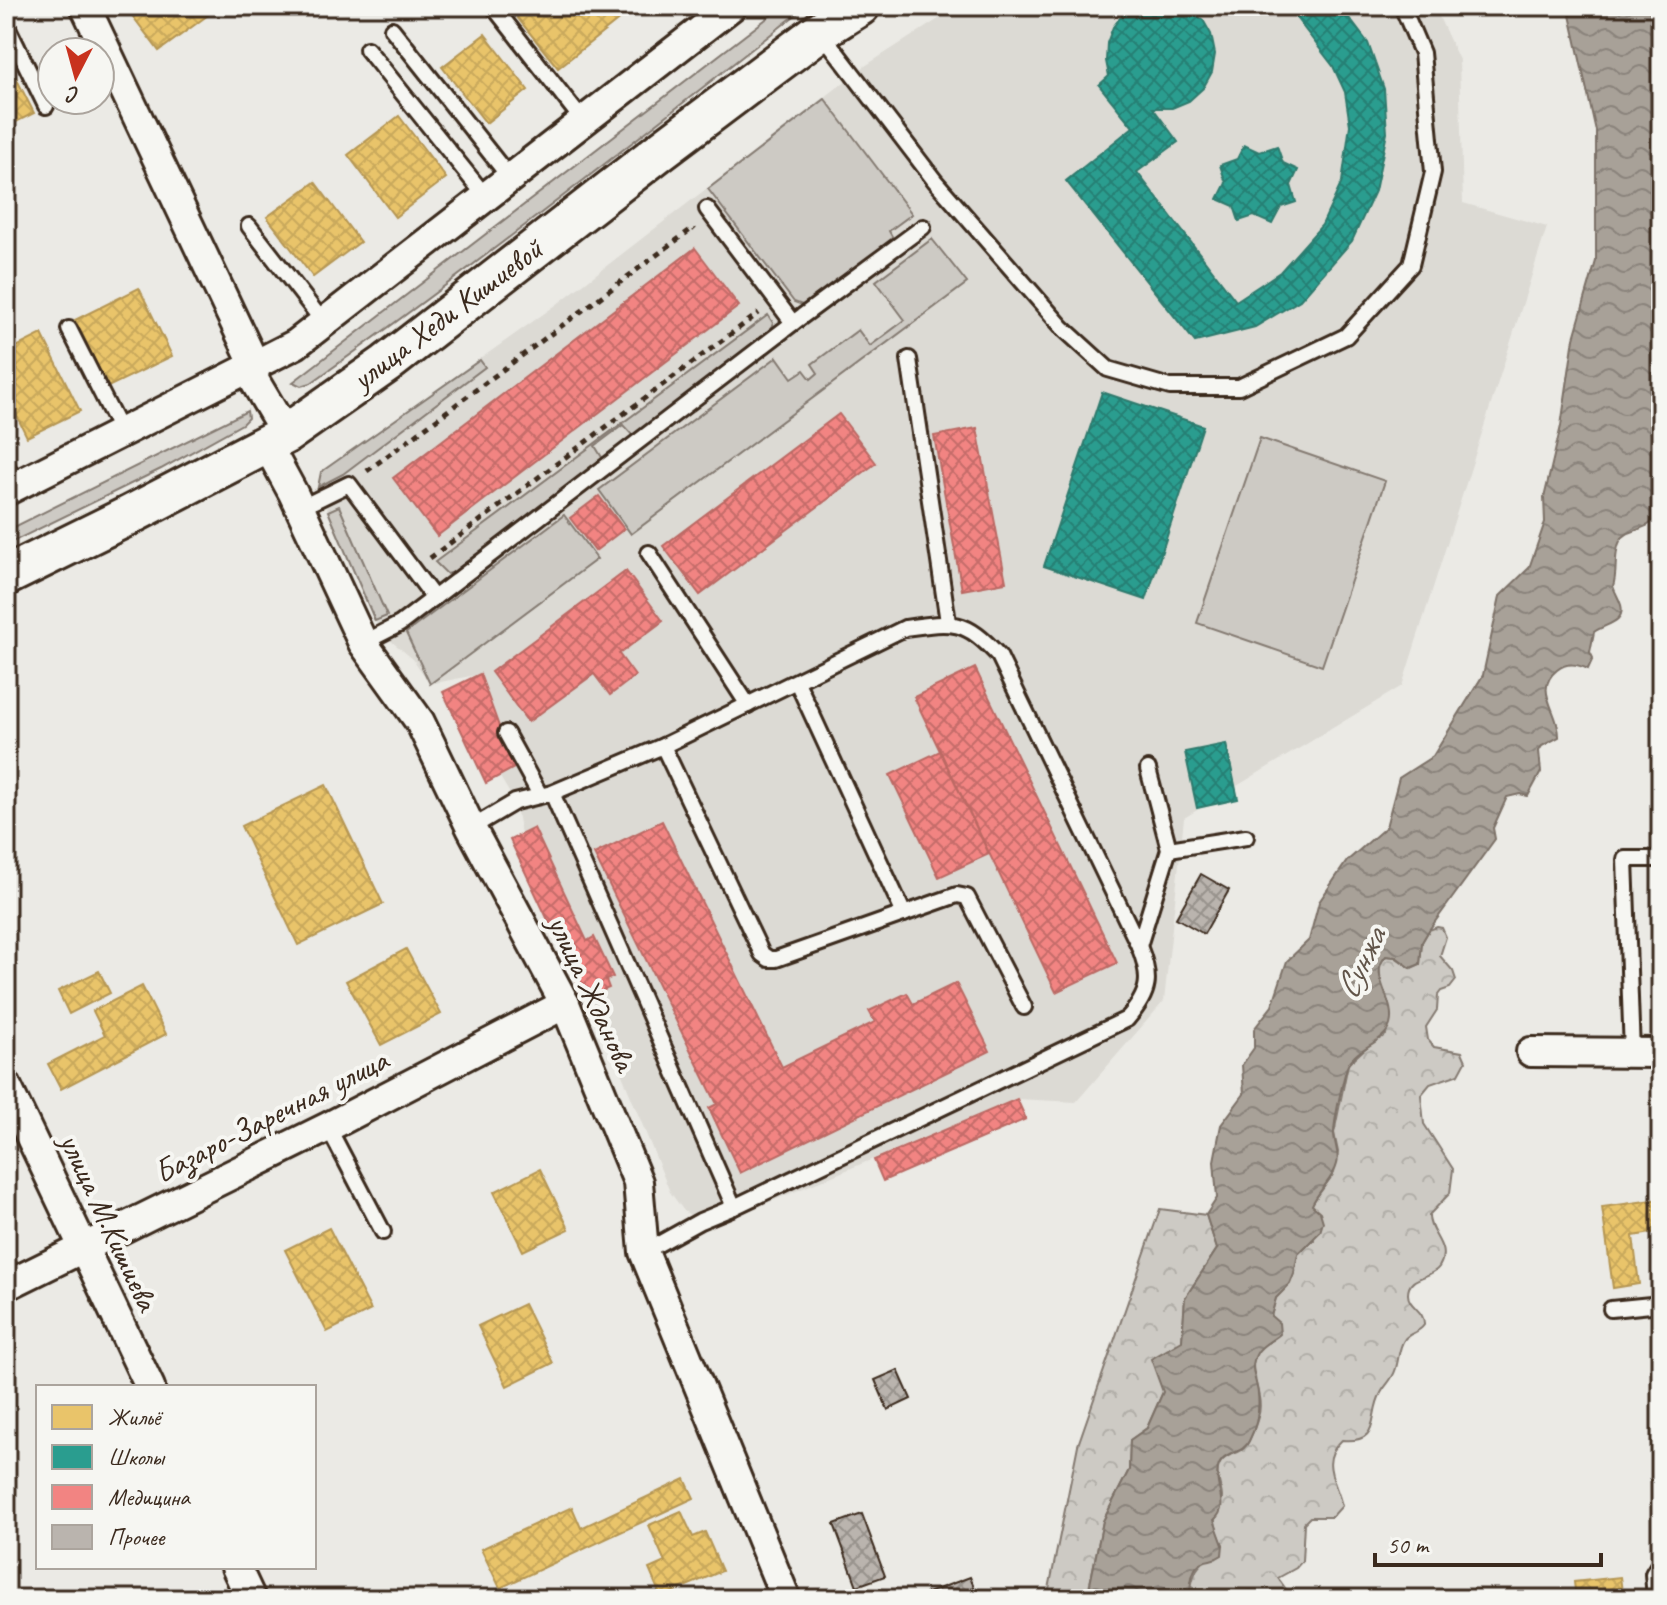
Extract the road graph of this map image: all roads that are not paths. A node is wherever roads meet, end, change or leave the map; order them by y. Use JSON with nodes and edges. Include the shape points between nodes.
{"nodes":[{"id":1,"x":85,"y":6,"type":"edge"},
{"id":2,"x":493,"y":6,"type":"edge"},
{"id":3,"x":732,"y":6,"type":"edge"},
{"id":4,"x":860,"y":6,"type":"edge"},
{"id":5,"x":1402,"y":6,"type":"edge"},
{"id":6,"x":6,"y":24,"type":"edge"},
{"id":7,"x":392,"y":29,"type":"dead end"},
{"id":8,"x":820,"y":31,"type":"junction"},
{"id":9,"x":367,"y":49,"type":"dead end"},
{"id":10,"x":36,"y":86,"type":"edge"},
{"id":11,"x":583,"y":121,"type":"junction"},
{"id":12,"x":510,"y":178,"type":"junction"},
{"id":13,"x":486,"y":197,"type":"junction"},
{"id":14,"x":707,"y":209,"type":"dead end"},
{"id":15,"x":249,"y":226,"type":"dead end"},
{"id":16,"x":923,"y":227,"type":"dead end"},
{"id":17,"x":324,"y":323,"type":"junction"},
{"id":18,"x":793,"y":323,"type":"junction"},
{"id":19,"x":69,"y":329,"type":"dead end"},
{"id":20,"x":909,"y":359,"type":"dead end"},
{"id":21,"x":255,"y":365,"type":"junction"},
{"id":22,"x":122,"y":434,"type":"junction"},
{"id":23,"x":277,"y":439,"type":"junction"},
{"id":24,"x":10,"y":481,"type":"edge"},
{"id":25,"x":300,"y":508,"type":"junction"},
{"id":26,"x":649,"y":553,"type":"dead end"},
{"id":27,"x":6,"y":576,"type":"edge"},
{"id":28,"x":434,"y":598,"type":"junction"},
{"id":29,"x":948,"y":622,"type":"junction"},
{"id":30,"x":363,"y":643,"type":"junction"},
{"id":31,"x":797,"y":682,"type":"junction"},
{"id":32,"x":748,"y":705,"type":"junction"},
{"id":33,"x":506,"y":733,"type":"dead end"},
{"id":34,"x":663,"y":746,"type":"junction"},
{"id":35,"x":1148,"y":769,"type":"dead end"},
{"id":36,"x":546,"y":794,"type":"junction"},
{"id":37,"x":471,"y":828,"type":"junction"},
{"id":38,"x":1246,"y":837,"type":"dead end"},
{"id":39,"x":1169,"y":849,"type":"junction"},
{"id":40,"x":1661,"y":859,"type":"edge"},
{"id":41,"x":904,"y":914,"type":"junction"},
{"id":42,"x":1139,"y":946,"type":"junction"},
{"id":43,"x":565,"y":1004,"type":"junction"},
{"id":44,"x":1024,"y":1007,"type":"dead end"},
{"id":45,"x":1531,"y":1052,"type":"dead end"},
{"id":46,"x":1632,"y":1053,"type":"junction"},
{"id":47,"x":1661,"y":1053,"type":"edge"},
{"id":48,"x":6,"y":1085,"type":"edge"},
{"id":49,"x":328,"y":1127,"type":"junction"},
{"id":50,"x":734,"y":1207,"type":"junction"},
{"id":51,"x":383,"y":1232,"type":"dead end"},
{"id":52,"x":83,"y":1248,"type":"junction"},
{"id":53,"x":644,"y":1252,"type":"junction"},
{"id":54,"x":6,"y":1286,"type":"edge"},
{"id":55,"x":1661,"y":1304,"type":"edge"},
{"id":56,"x":1611,"y":1309,"type":"dead end"},
{"id":57,"x":149,"y":1385,"type":"edge"},
{"id":58,"x":1661,"y":1561,"type":"edge"},
{"id":59,"x":237,"y":1569,"type":"edge"},
{"id":60,"x":251,"y":1599,"type":"edge"},
{"id":61,"x":786,"y":1599,"type":"edge"},
{"id":62,"x":1655,"y":1599,"type":"edge"}],
"edges":[{"from":1,"to":21,"type":"street","name":"улица Жданова"},
{"from":2,"to":11,"type":"lane"},
{"from":3,"to":11,"type":"street"},
{"from":4,"to":8,"type":"main road","name":"улица Хеди Кишиевой"},
{"from":5,"to":8,"type":"lane","via":[[1422,53],[1433,172],[1411,265],[1346,336],[1239,387],[1170,387],[1108,369],[1063,328],[935,181]]},
{"from":6,"to":10,"type":"lane"},
{"from":7,"to":12,"type":"lane"},
{"from":8,"to":23,"type":"main road","name":"улица Хеди Кишиевой","via":[[386,364]]},
{"from":9,"to":13,"type":"lane"},
{"from":11,"to":12,"type":"street"},
{"from":12,"to":13,"type":"street"},
{"from":13,"to":17,"type":"street"},
{"from":14,"to":18,"type":"lane"},
{"from":15,"to":17,"type":"lane"},
{"from":16,"to":18,"type":"lane"},
{"from":17,"to":21,"type":"street"},
{"from":18,"to":28,"type":"lane"},
{"from":19,"to":22,"type":"lane"},
{"from":20,"to":29,"type":"lane"},
{"from":21,"to":22,"type":"street"},
{"from":21,"to":23,"type":"street","name":"улица Жданова","via":[[254,380]]},
{"from":22,"to":24,"type":"street"},
{"from":23,"to":25,"type":"street","name":"улица Жданова"},
{"from":23,"to":27,"type":"main road","name":"улица Хеди Кишиевой"},
{"from":25,"to":28,"type":"lane","via":[[349,484]]},
{"from":25,"to":30,"type":"street","name":"улица Жданова"},
{"from":26,"to":32,"type":"lane"},
{"from":28,"to":30,"type":"lane"},
{"from":29,"to":31,"type":"lane","via":[[905,628]]},
{"from":29,"to":42,"type":"lane","via":[[980,636],[999,656]]},
{"from":30,"to":37,"type":"street","name":"улица Жданова","via":[[420,722]]},
{"from":31,"to":32,"type":"lane"},
{"from":31,"to":41,"type":"lane"},
{"from":32,"to":34,"type":"lane"},
{"from":33,"to":36,"type":"lane"},
{"from":34,"to":36,"type":"lane"},
{"from":34,"to":41,"type":"lane","via":[[762,954],[769,959]]},
{"from":35,"to":39,"type":"lane"},
{"from":36,"to":37,"type":"lane","via":[[515,802]]},
{"from":36,"to":50,"type":"lane"},
{"from":37,"to":43,"type":"street","name":"улица Жданова"},
{"from":38,"to":39,"type":"lane"},
{"from":39,"to":42,"type":"lane"},
{"from":40,"to":46,"type":"lane","via":[[1625,859]]},
{"from":41,"to":44,"type":"lane","via":[[957,895],[967,897]]},
{"from":42,"to":50,"type":"lane","via":[[1148,984],[1142,1002],[1127,1019]]},
{"from":43,"to":49,"type":"street","name":"Базаро-Заречная улица"},
{"from":43,"to":53,"type":"street","name":"улица Жданова","via":[[638,1182]]},
{"from":45,"to":46,"type":"street"},
{"from":46,"to":47,"type":"street"},
{"from":48,"to":52,"type":"street","name":"улица М.Кишиева"},
{"from":49,"to":51,"type":"lane"},
{"from":49,"to":52,"type":"street","name":"Базаро-Заречная улица"},
{"from":50,"to":53,"type":"lane"},
{"from":52,"to":54,"type":"street","name":"Базаро-Заречная улица"},
{"from":52,"to":57,"type":"street","name":"улица М.Кишиева"},
{"from":53,"to":61,"type":"street","name":"улица Жданова"},
{"from":55,"to":56,"type":"lane"},
{"from":58,"to":62,"type":"lane","via":[[1653,1574]]},
{"from":59,"to":60,"type":"street"}]}
